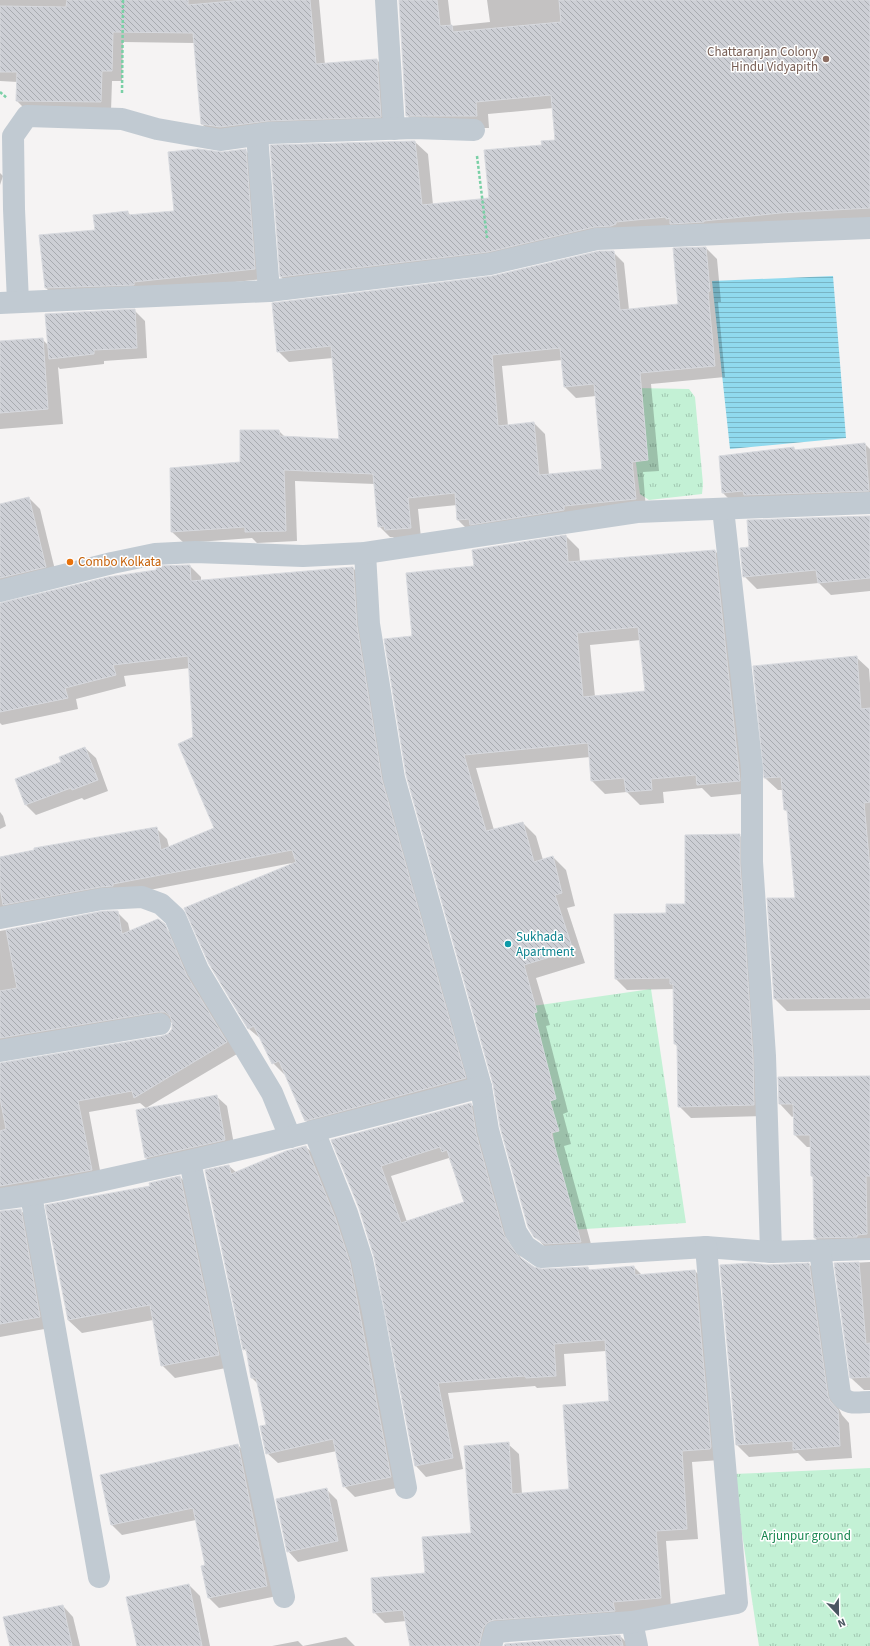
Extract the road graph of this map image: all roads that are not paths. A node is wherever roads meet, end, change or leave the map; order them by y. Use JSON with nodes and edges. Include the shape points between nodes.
{"nodes":[{"id":1,"x":386,"y":0,"type":"edge"},
{"id":2,"x":394,"y":129,"type":"junction"},
{"id":3,"x":474,"y":130,"type":"road end"},
{"id":4,"x":257,"y":135,"type":"junction"},
{"id":5,"x":870,"y":228,"type":"edge"},
{"id":6,"x":269,"y":291,"type":"junction"},
{"id":7,"x":9,"y":302,"type":"edge"},
{"id":8,"x":870,"y":503,"type":"edge"},
{"id":9,"x":723,"y":509,"type":"junction"},
{"id":10,"x":365,"y":553,"type":"junction"},
{"id":11,"x":0,"y":591,"type":"edge"},
{"id":12,"x":0,"y":918,"type":"edge"},
{"id":13,"x":160,"y":1024,"type":"dead end"},
{"id":14,"x":0,"y":1051,"type":"edge"},
{"id":15,"x":481,"y":1087,"type":"junction"},
{"id":16,"x":314,"y":1131,"type":"junction"},
{"id":17,"x":290,"y":1137,"type":"junction"},
{"id":18,"x":190,"y":1162,"type":"junction"},
{"id":19,"x":31,"y":1195,"type":"junction"},
{"id":20,"x":0,"y":1199,"type":"edge"},
{"id":21,"x":706,"y":1247,"type":"junction"},
{"id":22,"x":870,"y":1249,"type":"edge"},
{"id":23,"x":820,"y":1251,"type":"junction"},
{"id":24,"x":771,"y":1252,"type":"junction"},
{"id":25,"x":870,"y":1402,"type":"edge"},
{"id":26,"x":406,"y":1488,"type":"dead end"},
{"id":27,"x":99,"y":1578,"type":"dead end"},
{"id":28,"x":284,"y":1598,"type":"dead end"},
{"id":29,"x":632,"y":1622,"type":"junction"},
{"id":30,"x":491,"y":1646,"type":"edge"},
{"id":31,"x":637,"y":1646,"type":"edge"}],
"edges":[{"from":1,"to":2,"type":"street"},
{"from":2,"to":3,"type":"street"},
{"from":2,"to":4,"type":"street"},
{"from":4,"to":6,"type":"street"},
{"from":4,"to":7,"type":"street","via":[[220,140],[157,129],[122,119],[27,116],[13,136],[14,209]]},
{"from":5,"to":6,"type":"street","via":[[597,239],[490,264]]},
{"from":6,"to":7,"type":"street"},
{"from":8,"to":9,"type":"street"},
{"from":9,"to":10,"type":"street","via":[[637,512]]},
{"from":9,"to":24,"type":"street","via":[[752,769],[752,862],[764,1056]]},
{"from":10,"to":11,"type":"street","via":[[303,556],[195,552],[155,554]]},
{"from":10,"to":15,"type":"street","via":[[369,624],[394,778]]},
{"from":12,"to":17,"type":"street","via":[[102,899],[142,897],[161,904],[175,917],[198,970],[272,1093]]},
{"from":13,"to":14,"type":"street"},
{"from":15,"to":16,"type":"street"},
{"from":15,"to":21,"type":"street","via":[[488,1130],[516,1232],[525,1246],[536,1254],[541,1257]]},
{"from":16,"to":17,"type":"street"},
{"from":16,"to":26,"type":"street","via":[[347,1213],[362,1260]]},
{"from":17,"to":18,"type":"street"},
{"from":18,"to":19,"type":"street"},
{"from":18,"to":28,"type":"street"},
{"from":19,"to":20,"type":"street"},
{"from":19,"to":27,"type":"street"},
{"from":21,"to":24,"type":"street"},
{"from":21,"to":29,"type":"street","via":[[737,1603]]},
{"from":22,"to":23,"type":"street"},
{"from":23,"to":24,"type":"street"},
{"from":23,"to":25,"type":"street","via":[[840,1394],[849,1403]]},
{"from":29,"to":30,"type":"street","via":[[495,1632]]},
{"from":29,"to":31,"type":"street"}]}
